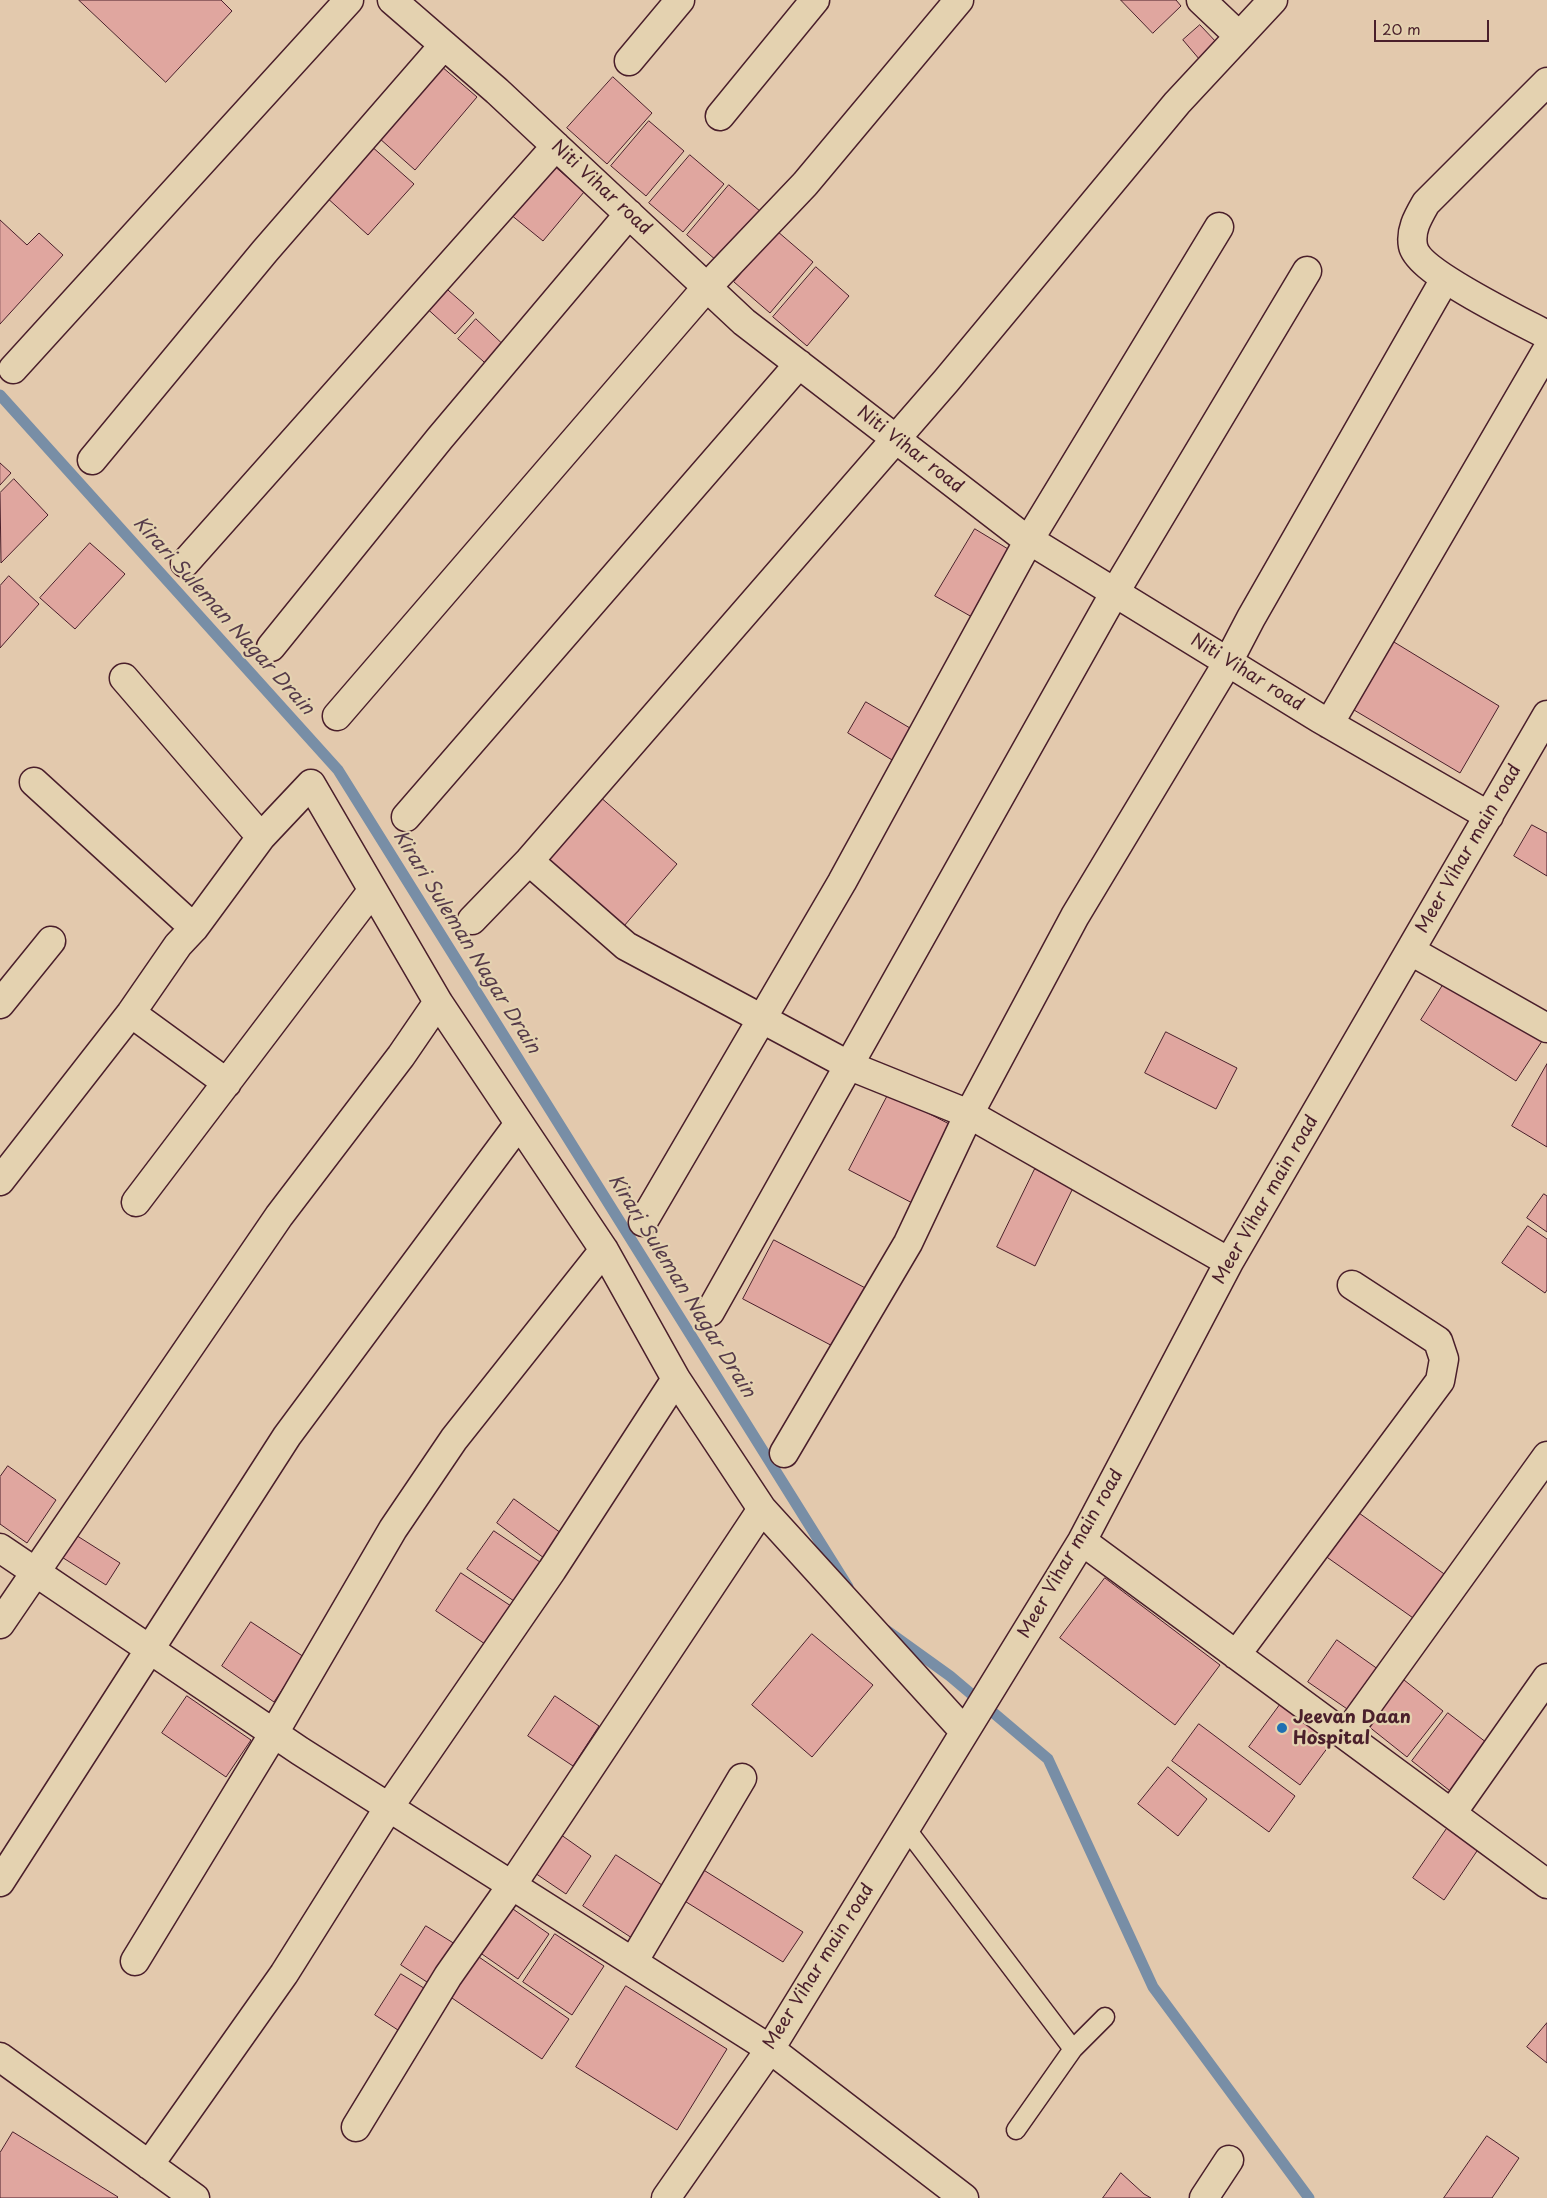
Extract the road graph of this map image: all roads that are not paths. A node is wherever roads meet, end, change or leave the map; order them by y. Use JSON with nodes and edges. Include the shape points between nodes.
{"nodes":[{"id":1,"x":349,"y":0,"type":"edge"},
{"id":2,"x":392,"y":0,"type":"edge"},
{"id":3,"x":680,"y":0,"type":"edge"},
{"id":4,"x":815,"y":0,"type":"edge"},
{"id":5,"x":959,"y":0,"type":"edge"},
{"id":6,"x":1201,"y":0,"type":"edge"},
{"id":7,"x":1273,"y":0,"type":"edge"},
{"id":8,"x":1238,"y":36,"type":"junction"},
{"id":9,"x":444,"y":45,"type":"junction"},
{"id":10,"x":629,"y":62,"type":"dead end"},
{"id":11,"x":1547,"y":82,"type":"edge"},
{"id":12,"x":720,"y":116,"type":"dead end"},
{"id":13,"x":556,"y":146,"type":"junction"},
{"id":14,"x":628,"y":214,"type":"junction"},
{"id":15,"x":1219,"y":227,"type":"dead end"},
{"id":16,"x":1307,"y":271,"type":"dead end"},
{"id":17,"x":1445,"y":278,"type":"junction"},
{"id":18,"x":707,"y":287,"type":"junction"},
{"id":19,"x":1547,"y":335,"type":"edge"},
{"id":20,"x":1547,"y":350,"type":"edge"},
{"id":21,"x":799,"y":364,"type":"junction"},
{"id":22,"x":13,"y":369,"type":"dead end"},
{"id":23,"x":895,"y":439,"type":"junction"},
{"id":24,"x":92,"y":460,"type":"dead end"},
{"id":25,"x":1029,"y":540,"type":"junction"},
{"id":26,"x":185,"y":563,"type":"dead end"},
{"id":27,"x":1115,"y":592,"type":"junction"},
{"id":28,"x":271,"y":647,"type":"dead end"},
{"id":29,"x":1228,"y":662,"type":"junction"},
{"id":30,"x":124,"y":678,"type":"dead end"},
{"id":31,"x":1547,"y":715,"type":"edge"},
{"id":32,"x":337,"y":716,"type":"dead end"},
{"id":33,"x":1329,"y":724,"type":"junction"},
{"id":34,"x":34,"y":782,"type":"dead end"},
{"id":35,"x":1489,"y":816,"type":"junction"},
{"id":36,"x":406,"y":817,"type":"dead end"},
{"id":37,"x":261,"y":837,"type":"junction"},
{"id":38,"x":529,"y":861,"type":"junction"},
{"id":39,"x":372,"y":891,"type":"junction"},
{"id":40,"x":472,"y":920,"type":"dead end"},
{"id":41,"x":194,"y":928,"type":"junction"},
{"id":42,"x":51,"y":941,"type":"dead end"},
{"id":43,"x":1411,"y":951,"type":"junction"},
{"id":44,"x":438,"y":1002,"type":"junction"},
{"id":45,"x":0,"y":1004,"type":"edge"},
{"id":46,"x":131,"y":1013,"type":"junction"},
{"id":47,"x":764,"y":1020,"type":"junction"},
{"id":48,"x":1547,"y":1028,"type":"edge"},
{"id":49,"x":850,"y":1066,"type":"junction"},
{"id":50,"x":227,"y":1083,"type":"junction"},
{"id":51,"x":969,"y":1114,"type":"junction"},
{"id":52,"x":518,"y":1125,"type":"junction"},
{"id":53,"x":0,"y":1181,"type":"edge"},
{"id":54,"x":136,"y":1202,"type":"dead end"},
{"id":55,"x":644,"y":1222,"type":"dead end"},
{"id":56,"x":604,"y":1250,"type":"junction"},
{"id":57,"x":1229,"y":1262,"type":"junction"},
{"id":58,"x":1352,"y":1284,"type":"dead end"},
{"id":59,"x":710,"y":1312,"type":"dead end"},
{"id":60,"x":676,"y":1379,"type":"junction"},
{"id":61,"x":784,"y":1453,"type":"dead end"},
{"id":62,"x":1547,"y":1456,"type":"edge"},
{"id":63,"x":762,"y":1508,"type":"junction"},
{"id":64,"x":1082,"y":1541,"type":"junction"},
{"id":65,"x":0,"y":1548,"type":"edge"},
{"id":66,"x":35,"y":1572,"type":"junction"},
{"id":67,"x":0,"y":1624,"type":"edge"},
{"id":68,"x":150,"y":1650,"type":"junction"},
{"id":69,"x":1236,"y":1655,"type":"junction"},
{"id":70,"x":1547,"y":1678,"type":"edge"},
{"id":71,"x":968,"y":1726,"type":"junction"},
{"id":72,"x":274,"y":1733,"type":"junction"},
{"id":73,"x":1346,"y":1736,"type":"junction"},
{"id":74,"x":742,"y":1778,"type":"dead end"},
{"id":75,"x":389,"y":1807,"type":"junction"},
{"id":76,"x":1452,"y":1813,"type":"junction"},
{"id":77,"x":906,"y":1827,"type":"junction"},
{"id":78,"x":0,"y":1882,"type":"edge"},
{"id":79,"x":1547,"y":1884,"type":"edge"},
{"id":80,"x":512,"y":1885,"type":"junction"},
{"id":81,"x":135,"y":1961,"type":"dead end"},
{"id":82,"x":633,"y":1962,"type":"junction"},
{"id":83,"x":1105,"y":2017,"type":"dead end"},
{"id":84,"x":770,"y":2049,"type":"junction"},
{"id":85,"x":1073,"y":2050,"type":"junction"},
{"id":86,"x":0,"y":2057,"type":"edge"},
{"id":87,"x":356,"y":2127,"type":"dead end"},
{"id":88,"x":1016,"y":2130,"type":"dead end"},
{"id":89,"x":1229,"y":2160,"type":"dead end"},
{"id":90,"x":149,"y":2165,"type":"junction"},
{"id":91,"x":195,"y":2198,"type":"edge"},
{"id":92,"x":666,"y":2198,"type":"edge"},
{"id":93,"x":964,"y":2198,"type":"edge"},
{"id":94,"x":1204,"y":2198,"type":"edge"}],
"edges":[{"from":1,"to":22,"type":"street"},
{"from":2,"to":9,"type":"street","name":"Niti Vihar road"},
{"from":3,"to":10,"type":"street"},
{"from":4,"to":12,"type":"street"},
{"from":5,"to":18,"type":"street","via":[[805,184]]},
{"from":6,"to":8,"type":"street"},
{"from":7,"to":8,"type":"street"},
{"from":8,"to":23,"type":"street"},
{"from":9,"to":13,"type":"street","name":"Niti Vihar road"},
{"from":9,"to":24,"type":"street","via":[[265,251]]},
{"from":11,"to":17,"type":"street","via":[[1426,203],[1414,223],[1413,248],[1427,267]]},
{"from":13,"to":14,"type":"street","name":"Niti Vihar road"},
{"from":13,"to":26,"type":"street"},
{"from":14,"to":18,"type":"street","name":"Niti Vihar road"},
{"from":14,"to":28,"type":"street","via":[[440,438]]},
{"from":15,"to":25,"type":"street"},
{"from":16,"to":27,"type":"street"},
{"from":17,"to":19,"type":"street"},
{"from":17,"to":29,"type":"street"},
{"from":18,"to":21,"type":"street","name":"Niti Vihar road","via":[[744,322]]},
{"from":18,"to":32,"type":"street"},
{"from":20,"to":33,"type":"street"},
{"from":21,"to":23,"type":"street","name":"Niti Vihar road"},
{"from":21,"to":36,"type":"street"},
{"from":23,"to":25,"type":"street","name":"Niti Vihar road"},
{"from":23,"to":38,"type":"street"},
{"from":25,"to":27,"type":"street","name":"Niti Vihar road"},
{"from":25,"to":47,"type":"street"},
{"from":27,"to":29,"type":"street","name":"Niti Vihar road"},
{"from":27,"to":49,"type":"street"},
{"from":29,"to":33,"type":"street","name":"Niti Vihar road"},
{"from":29,"to":51,"type":"street","via":[[1075,916]]},
{"from":30,"to":37,"type":"street"},
{"from":31,"to":35,"type":"street","name":"Meer Vihar main road"},
{"from":33,"to":35,"type":"street","name":"Niti Vihar road"},
{"from":34,"to":41,"type":"street"},
{"from":35,"to":43,"type":"street","name":"Meer Vihar main road"},
{"from":37,"to":39,"type":"street","via":[[311,784]]},
{"from":37,"to":41,"type":"street"},
{"from":38,"to":40,"type":"street"},
{"from":38,"to":47,"type":"street","via":[[626,946]]},
{"from":39,"to":44,"type":"street"},
{"from":39,"to":50,"type":"street"},
{"from":41,"to":46,"type":"street"},
{"from":42,"to":45,"type":"street"},
{"from":43,"to":48,"type":"street"},
{"from":43,"to":57,"type":"street","name":"Meer Vihar main road"},
{"from":44,"to":52,"type":"street"},
{"from":44,"to":66,"type":"street","via":[[401,1056],[278,1216]]},
{"from":46,"to":50,"type":"street"},
{"from":46,"to":53,"type":"street"},
{"from":47,"to":49,"type":"street"},
{"from":47,"to":55,"type":"street"},
{"from":49,"to":51,"type":"street"},
{"from":49,"to":59,"type":"street"},
{"from":50,"to":54,"type":"street"},
{"from":51,"to":57,"type":"street"},
{"from":51,"to":61,"type":"street","via":[[908,1243]]},
{"from":52,"to":56,"type":"street"},
{"from":52,"to":68,"type":"street","via":[[287,1436]]},
{"from":56,"to":60,"type":"street"},
{"from":56,"to":72,"type":"street","via":[[448,1448],[393,1529]]},
{"from":57,"to":64,"type":"street","name":"Meer Vihar main road"},
{"from":58,"to":69,"type":"street","via":[[1438,1341],[1444,1359],[1440,1380]]},
{"from":60,"to":63,"type":"street"},
{"from":60,"to":75,"type":"street","via":[[552,1570]]},
{"from":62,"to":73,"type":"street"},
{"from":63,"to":71,"type":"street"},
{"from":63,"to":80,"type":"street"},
{"from":64,"to":69,"type":"street"},
{"from":64,"to":71,"type":"street","name":"Meer Vihar main road"},
{"from":65,"to":66,"type":"street"},
{"from":66,"to":67,"type":"street"},
{"from":66,"to":68,"type":"street"},
{"from":68,"to":72,"type":"street"},
{"from":68,"to":78,"type":"street"},
{"from":69,"to":73,"type":"street"},
{"from":70,"to":76,"type":"street"},
{"from":71,"to":77,"type":"street","name":"Meer Vihar main road"},
{"from":72,"to":75,"type":"street"},
{"from":72,"to":81,"type":"street"},
{"from":73,"to":76,"type":"street"},
{"from":74,"to":82,"type":"street"},
{"from":75,"to":80,"type":"street"},
{"from":75,"to":90,"type":"street","via":[[284,1974]]},
{"from":76,"to":79,"type":"street"},
{"from":77,"to":84,"type":"street","name":"Meer Vihar main road"},
{"from":77,"to":85,"type":"lane"},
{"from":80,"to":82,"type":"street"},
{"from":80,"to":87,"type":"street","via":[[448,1976]]},
{"from":82,"to":84,"type":"street"},
{"from":83,"to":85,"type":"lane"},
{"from":84,"to":92,"type":"street","name":"Meer Vihar main road"},
{"from":84,"to":93,"type":"street"},
{"from":85,"to":88,"type":"lane"},
{"from":86,"to":90,"type":"street"},
{"from":89,"to":94,"type":"street"},
{"from":90,"to":91,"type":"street"}]}
